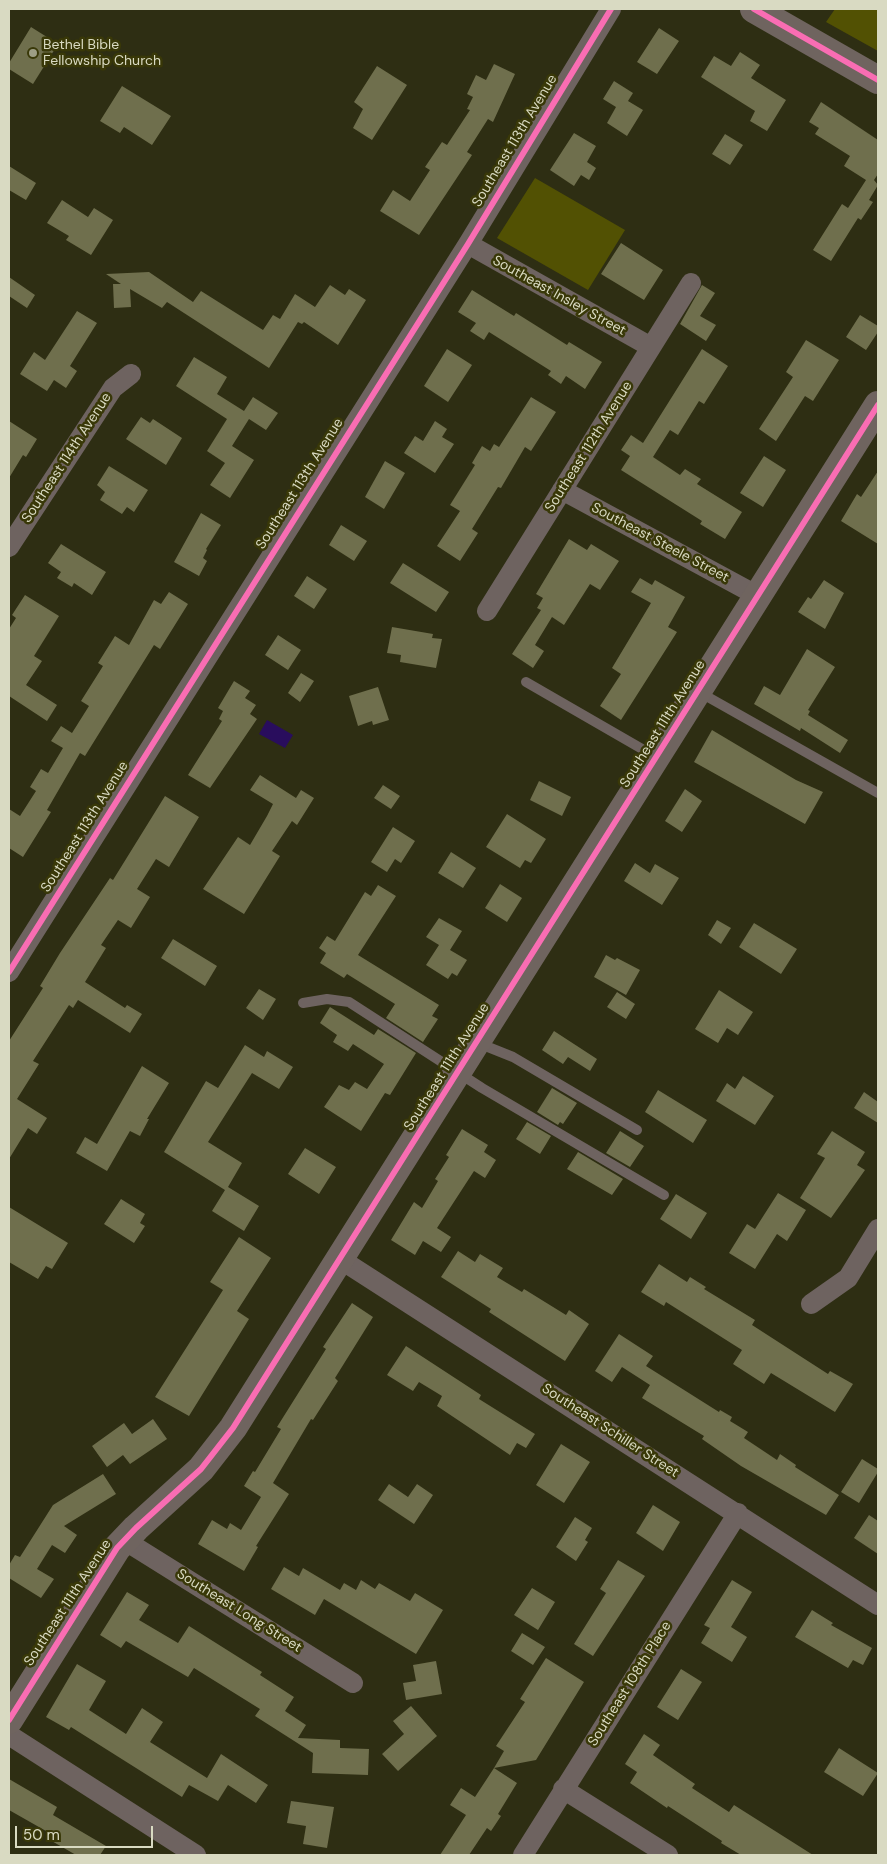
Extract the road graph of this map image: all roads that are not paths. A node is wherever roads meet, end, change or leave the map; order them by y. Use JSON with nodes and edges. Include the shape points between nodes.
{"nodes":[{"id":1,"x":611,"y":9,"type":"edge"},
{"id":2,"x":754,"y":9,"type":"edge"},
{"id":3,"x":878,"y":80,"type":"edge"},
{"id":4,"x":468,"y":244,"type":"junction"},
{"id":5,"x":691,"y":283,"type":"dead end"},
{"id":6,"x":651,"y":347,"type":"junction"},
{"id":7,"x":131,"y":374,"type":"dead end"},
{"id":8,"x":878,"y":405,"type":"edge"},
{"id":9,"x":562,"y":490,"type":"junction"},
{"id":10,"x":9,"y":547,"type":"edge"},
{"id":11,"x":758,"y":596,"type":"junction"},
{"id":12,"x":487,"y":611,"type":"dead end"},
{"id":13,"x":526,"y":682,"type":"dead end"},
{"id":14,"x":698,"y":692,"type":"junction"},
{"id":15,"x":657,"y":758,"type":"junction"},
{"id":16,"x":878,"y":793,"type":"edge"},
{"id":17,"x":9,"y":972,"type":"edge"},
{"id":18,"x":303,"y":1003,"type":"dead end"},
{"id":19,"x":477,"y":1042,"type":"junction"},
{"id":20,"x":458,"y":1072,"type":"junction"},
{"id":21,"x":637,"y":1130,"type":"dead end"},
{"id":22,"x":664,"y":1195,"type":"dead end"},
{"id":23,"x":878,"y":1229,"type":"edge"},
{"id":24,"x":340,"y":1258,"type":"junction"},
{"id":25,"x":811,"y":1304,"type":"dead end"},
{"id":26,"x":738,"y":1513,"type":"junction"},
{"id":27,"x":124,"y":1540,"type":"junction"},
{"id":28,"x":878,"y":1605,"type":"edge"},
{"id":29,"x":353,"y":1683,"type":"dead end"},
{"id":30,"x":9,"y":1720,"type":"edge"},
{"id":31,"x":9,"y":1734,"type":"edge"},
{"id":32,"x":564,"y":1789,"type":"junction"},
{"id":33,"x":196,"y":1855,"type":"edge"},
{"id":34,"x":523,"y":1855,"type":"edge"},
{"id":35,"x":668,"y":1855,"type":"edge"}],
"edges":[{"from":1,"to":4,"type":"street","name":"Southeast 113th Avenue"},
{"from":2,"to":3,"type":"street"},
{"from":4,"to":6,"type":"street","name":"Southeast Insley Street"},
{"from":4,"to":17,"type":"street","name":"Southeast 113th Avenue"},
{"from":5,"to":6,"type":"street","name":"Southeast 112th Avenue"},
{"from":6,"to":9,"type":"street","name":"Southeast 112th Avenue"},
{"from":7,"to":10,"type":"street","name":"Southeast 114th Avenue","via":[[112,388]]},
{"from":8,"to":11,"type":"street","name":"Southeast 111th Avenue"},
{"from":9,"to":11,"type":"street","name":"Southeast Steele Street"},
{"from":9,"to":12,"type":"street","name":"Southeast 112th Avenue"},
{"from":11,"to":14,"type":"street","name":"Southeast 111th Avenue"},
{"from":13,"to":15,"type":"lane"},
{"from":14,"to":15,"type":"street","name":"Southeast 111th Avenue"},
{"from":14,"to":16,"type":"lane"},
{"from":15,"to":19,"type":"street","name":"Southeast 111th Avenue"},
{"from":18,"to":20,"type":"lane","via":[[327,999],[349,1002]]},
{"from":19,"to":20,"type":"street","name":"Southeast 111th Avenue"},
{"from":19,"to":21,"type":"lane","via":[[513,1057]]},
{"from":20,"to":22,"type":"lane"},
{"from":20,"to":24,"type":"street","name":"Southeast 111th Avenue"},
{"from":23,"to":25,"type":"street","via":[[848,1278]]},
{"from":24,"to":26,"type":"street","name":"Southeast Schiller Street"},
{"from":24,"to":27,"type":"street","name":"Southeast 111th Avenue","via":[[212,1456]]},
{"from":26,"to":28,"type":"street","name":"Southeast Schiller Street"},
{"from":26,"to":32,"type":"street","name":"Southeast 108th Place"},
{"from":27,"to":29,"type":"street","name":"Southeast Long Street"},
{"from":27,"to":30,"type":"street","name":"Southeast 111th Avenue","via":[[102,1569]]},
{"from":31,"to":33,"type":"street"},
{"from":32,"to":34,"type":"street","name":"Southeast 108th Place"},
{"from":32,"to":35,"type":"street"}]}
